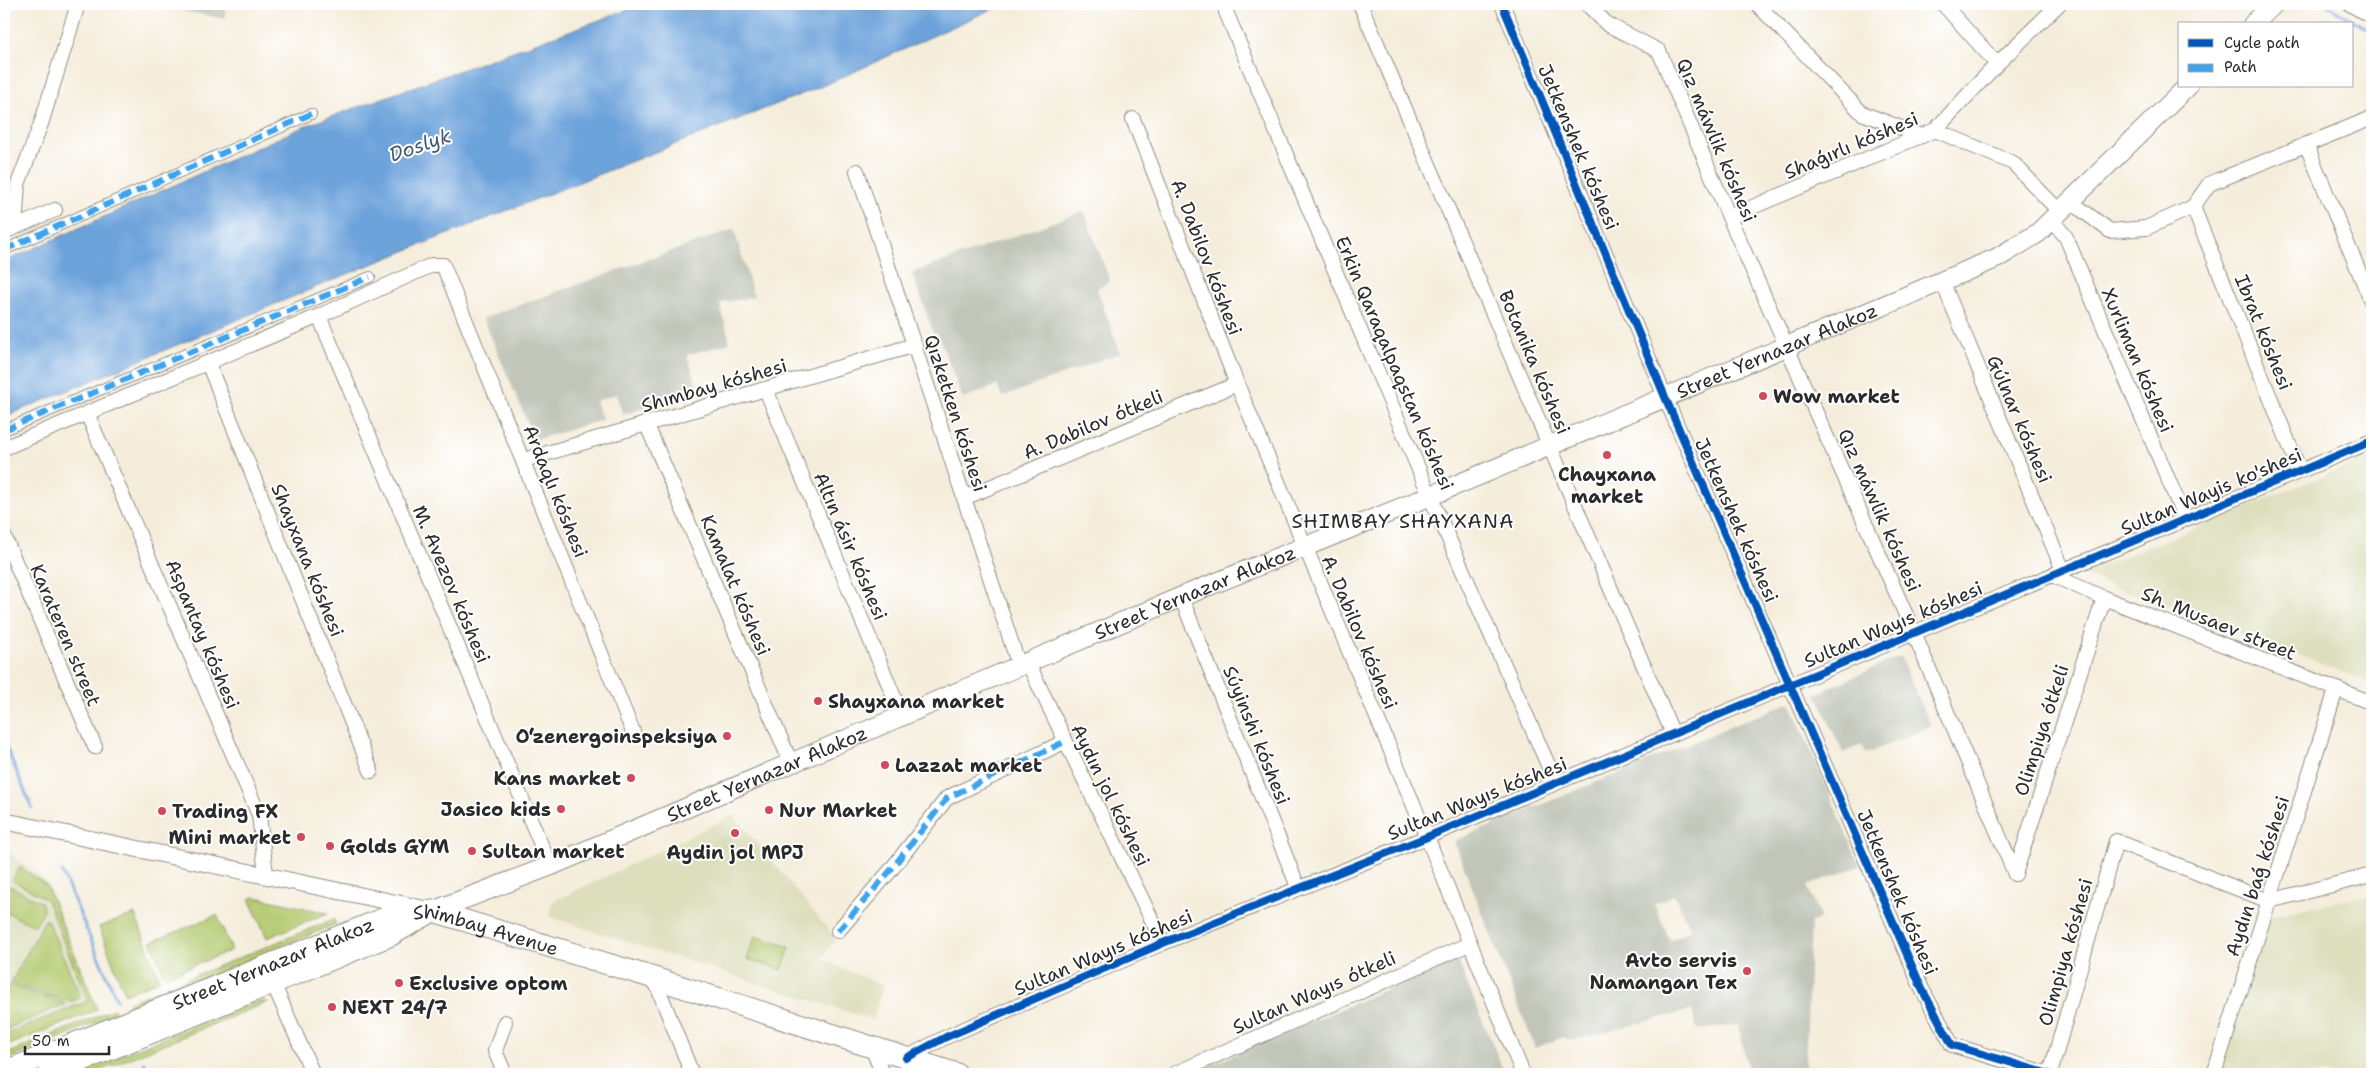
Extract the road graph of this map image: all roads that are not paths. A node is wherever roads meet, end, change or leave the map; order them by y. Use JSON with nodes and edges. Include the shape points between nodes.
{"nodes":[{"id":1,"x":78,"y":4,"type":"edge"},
{"id":2,"x":1502,"y":4,"type":"edge"},
{"id":3,"x":1587,"y":4,"type":"edge"},
{"id":4,"x":1757,"y":4,"type":"edge"},
{"id":5,"x":1943,"y":4,"type":"edge"},
{"id":6,"x":2059,"y":4,"type":"edge"},
{"id":7,"x":2274,"y":4,"type":"edge"},
{"id":8,"x":2350,"y":4,"type":"edge"},
{"id":9,"x":1361,"y":6,"type":"dead end"},
{"id":10,"x":1226,"y":12,"type":"dead end"},
{"id":11,"x":2372,"y":17,"type":"edge"},
{"id":12,"x":2255,"y":22,"type":"edge"},
{"id":13,"x":1997,"y":64,"type":"junction"},
{"id":14,"x":2186,"y":88,"type":"edge"},
{"id":15,"x":311,"y":114,"type":"dead end"},
{"id":16,"x":2372,"y":118,"type":"edge"},
{"id":17,"x":1133,"y":119,"type":"dead end"},
{"id":18,"x":1935,"y":130,"type":"junction"},
{"id":19,"x":1922,"y":136,"type":"junction"},
{"id":20,"x":2306,"y":144,"type":"junction"},
{"id":21,"x":857,"y":171,"type":"dead end"},
{"id":22,"x":2193,"y":207,"type":"junction"},
{"id":23,"x":55,"y":210,"type":"dead end"},
{"id":24,"x":2060,"y":210,"type":"junction"},
{"id":25,"x":1729,"y":217,"type":"junction"},
{"id":26,"x":9,"y":229,"type":"edge"},
{"id":27,"x":4,"y":250,"type":"edge"},
{"id":28,"x":370,"y":277,"type":"dead end"},
{"id":29,"x":1942,"y":281,"type":"junction"},
{"id":30,"x":2372,"y":303,"type":"edge"},
{"id":31,"x":319,"y":316,"type":"junction"},
{"id":32,"x":915,"y":345,"type":"junction"},
{"id":33,"x":1786,"y":346,"type":"junction"},
{"id":34,"x":208,"y":363,"type":"junction"},
{"id":35,"x":1237,"y":384,"type":"junction"},
{"id":36,"x":766,"y":390,"type":"junction"},
{"id":37,"x":1665,"y":397,"type":"junction"},
{"id":38,"x":88,"y":412,"type":"junction"},
{"id":39,"x":646,"y":423,"type":"junction"},
{"id":40,"x":4,"y":430,"type":"edge"},
{"id":41,"x":2372,"y":441,"type":"edge"},
{"id":42,"x":1550,"y":446,"type":"junction"},
{"id":43,"x":4,"y":448,"type":"edge"},
{"id":44,"x":524,"y":460,"type":"junction"},
{"id":45,"x":2300,"y":471,"type":"junction"},
{"id":46,"x":1430,"y":496,"type":"junction"},
{"id":47,"x":964,"y":498,"type":"junction"},
{"id":48,"x":2185,"y":519,"type":"junction"},
{"id":49,"x":4,"y":536,"type":"edge"},
{"id":50,"x":1305,"y":547,"type":"junction"},
{"id":51,"x":2058,"y":573,"type":"junction"},
{"id":52,"x":1180,"y":597,"type":"junction"},
{"id":53,"x":2104,"y":598,"type":"junction"},
{"id":54,"x":1914,"y":633,"type":"junction"},
{"id":55,"x":1023,"y":664,"type":"junction"},
{"id":56,"x":1791,"y":684,"type":"junction"},
{"id":57,"x":2336,"y":690,"type":"junction"},
{"id":58,"x":2372,"y":704,"type":"edge"},
{"id":59,"x":902,"y":716,"type":"junction"},
{"id":60,"x":633,"y":732,"type":"dead end"},
{"id":61,"x":1673,"y":734,"type":"junction"},
{"id":62,"x":1064,"y":742,"type":"junction"},
{"id":63,"x":95,"y":747,"type":"dead end"},
{"id":64,"x":791,"y":763,"type":"junction"},
{"id":65,"x":371,"y":771,"type":"dead end"},
{"id":66,"x":1556,"y":783,"type":"junction"},
{"id":67,"x":4,"y":821,"type":"edge"},
{"id":68,"x":1427,"y":837,"type":"junction"},
{"id":69,"x":550,"y":866,"type":"junction"},
{"id":70,"x":266,"y":874,"type":"junction"},
{"id":71,"x":2015,"y":874,"type":"joint"},
{"id":72,"x":2372,"y":875,"type":"edge"},
{"id":73,"x":1298,"y":888,"type":"junction"},
{"id":74,"x":2269,"y":900,"type":"junction"},
{"id":75,"x":433,"y":911,"type":"junction"},
{"id":76,"x":838,"y":931,"type":"dead end"},
{"id":77,"x":1163,"y":943,"type":"junction"},
{"id":78,"x":1469,"y":944,"type":"junction"},
{"id":79,"x":654,"y":978,"type":"junction"},
{"id":80,"x":273,"y":983,"type":"junction"},
{"id":81,"x":504,"y":1022,"type":"dead end"},
{"id":82,"x":871,"y":1046,"type":"junction"},
{"id":83,"x":906,"y":1058,"type":"junction"},
{"id":84,"x":4,"y":1072,"type":"edge"},
{"id":85,"x":49,"y":1074,"type":"edge"},
{"id":86,"x":313,"y":1074,"type":"edge"},
{"id":87,"x":505,"y":1074,"type":"edge"},
{"id":88,"x":692,"y":1074,"type":"edge"},
{"id":89,"x":883,"y":1074,"type":"edge"},
{"id":90,"x":957,"y":1074,"type":"edge"},
{"id":91,"x":1174,"y":1074,"type":"edge"},
{"id":92,"x":1523,"y":1074,"type":"edge"},
{"id":93,"x":2049,"y":1074,"type":"edge"},
{"id":94,"x":2214,"y":1074,"type":"edge"}],
"edges":[{"from":1,"to":26,"type":"street","via":[[41,124],[18,184]]},
{"from":2,"to":37,"type":"street","name":"Jetkenshek kóshesi"},
{"from":3,"to":25,"type":"street","name":"Qız máwlik kóshesi","via":[[1607,24],[1659,51]]},
{"from":4,"to":19,"type":"street","via":[[1862,113]]},
{"from":5,"to":13,"type":"street"},
{"from":6,"to":13,"type":"street","name":"Shaǵırlı kóshesi"},
{"from":7,"to":12,"type":"main road"},
{"from":8,"to":11,"type":"street"},
{"from":9,"to":42,"type":"street","name":"Botanika kóshesi"},
{"from":10,"to":46,"type":"street","name":"Erkin Qaraqalpaqstan kóshesi"},
{"from":13,"to":18,"type":"street","name":"Shaǵırlı kóshesi"},
{"from":14,"to":24,"type":"main road","name":"Street Yernazar Alakoz"},
{"from":15,"to":27,"type":"street"},
{"from":16,"to":20,"type":"street"},
{"from":17,"to":35,"type":"street","name":"A. Dabilov kóshesi"},
{"from":18,"to":19,"type":"street","name":"Shaǵırlı kóshesi"},
{"from":18,"to":24,"type":"street","via":[[2013,163]]},
{"from":19,"to":25,"type":"street","name":"Shaǵırlı kóshesi"},
{"from":20,"to":22,"type":"street","via":[[2209,184]]},
{"from":20,"to":30,"type":"street"},
{"from":21,"to":32,"type":"street","name":"Qızketken kóshesi"},
{"from":22,"to":24,"type":"street","via":[[2146,228],[2110,231]]},
{"from":22,"to":45,"type":"street","name":"Ibrat kóshesi"},
{"from":23,"to":26,"type":"street"},
{"from":24,"to":29,"type":"main road","name":"Street Yernazar Alakoz","via":[[2038,233],[1997,258]]},
{"from":24,"to":48,"type":"street","name":"Xurliman kóshesi","via":[[2066,237]]},
{"from":25,"to":33,"type":"street","name":"Qız máwlik kóshesi"},
{"from":28,"to":40,"type":"street"},
{"from":29,"to":33,"type":"main road","name":"Street Yernazar Alakoz"},
{"from":29,"to":51,"type":"street","name":"Gúlnar kóshesi"},
{"from":31,"to":34,"type":"street"},
{"from":31,"to":44,"type":"street","name":"Ardaqlı kóshesi","via":[[432,265],[443,265]]},
{"from":31,"to":69,"type":"street","name":"M. Avezov kóshesi"},
{"from":32,"to":36,"type":"street","name":"Shımbay kóshesi"},
{"from":32,"to":47,"type":"street","name":"Qızketken kóshesi"},
{"from":33,"to":37,"type":"main road","name":"Street Yernazar Alakoz"},
{"from":33,"to":54,"type":"street","name":"Qız máwlik kóshesi"},
{"from":34,"to":38,"type":"street"},
{"from":34,"to":65,"type":"street","name":"Shayxana kóshesi"},
{"from":35,"to":47,"type":"street","name":"A. Dabilov ótkeli"},
{"from":35,"to":50,"type":"street","name":"A. Dabilov kóshesi"},
{"from":36,"to":39,"type":"street","name":"Shımbay kóshesi"},
{"from":36,"to":59,"type":"street","name":"Altın ásir kóshesi"},
{"from":37,"to":42,"type":"main road","name":"Street Yernazar Alakoz"},
{"from":37,"to":56,"type":"street","name":"Jetkenshek kóshesi"},
{"from":38,"to":43,"type":"street"},
{"from":38,"to":70,"type":"street","name":"Aspantay kóshesi","via":[[259,815]]},
{"from":39,"to":44,"type":"street","name":"Shımbay kóshesi"},
{"from":39,"to":64,"type":"street","name":"Kamalat kóshesi"},
{"from":41,"to":45,"type":"street","name":"Sultan Wayis ko'shesi"},
{"from":42,"to":46,"type":"main road","name":"Street Yernazar Alakoz"},
{"from":42,"to":61,"type":"street","name":"Botanika kóshesi"},
{"from":44,"to":60,"type":"street","name":"Ardaqlı kóshesi"},
{"from":45,"to":48,"type":"street","name":"Sultan Wayis ko'shesi"},
{"from":46,"to":50,"type":"main road","name":"Street Yernazar Alakoz"},
{"from":46,"to":66,"type":"street","name":"Erkin Qaraqalpaqstan kóshesi"},
{"from":47,"to":55,"type":"street","name":"Qızketken kóshesi"},
{"from":48,"to":51,"type":"street","name":"Sultan Wayis ko'shesi"},
{"from":49,"to":63,"type":"street","name":"Karateren street"},
{"from":50,"to":52,"type":"main road","name":"Street Yernazar Alakoz"},
{"from":50,"to":68,"type":"street","name":"A. Dabilov kóshesi"},
{"from":51,"to":53,"type":"street","name":"Sh. Musaev street"},
{"from":51,"to":54,"type":"street","name":"Sultan Wayıs kóshesi"},
{"from":52,"to":55,"type":"main road","name":"Street Yernazar Alakoz"},
{"from":52,"to":73,"type":"street","name":"Súyinshi kóshesi"},
{"from":53,"to":57,"type":"street","name":"Sh. Musaev street"},
{"from":53,"to":71,"type":"street","name":"Olimpiya ótkeli"},
{"from":54,"to":56,"type":"street","name":"Sultan Wayıs kóshesi"},
{"from":54,"to":71,"type":"street","name":"Qız máwlik kóshesi"},
{"from":55,"to":59,"type":"main road","name":"Street Yernazar Alakoz"},
{"from":55,"to":62,"type":"street","name":"Aydın jol kóshesi"},
{"from":56,"to":61,"type":"street","name":"Sultan Wayıs kóshesi"},
{"from":56,"to":93,"type":"street","name":"Jetkenshek kóshesi","via":[[1922,989],[1952,1045]]},
{"from":57,"to":58,"type":"street","name":"Sh. Musaev street"},
{"from":57,"to":74,"type":"street","name":"Aydın baǵ kóshesi"},
{"from":59,"to":64,"type":"main road","name":"Street Yernazar Alakoz"},
{"from":61,"to":66,"type":"street","name":"Sultan Wayıs kóshesi"},
{"from":62,"to":76,"type":"street","via":[[947,798]]},
{"from":62,"to":77,"type":"street","name":"Aydın jol kóshesi"},
{"from":64,"to":69,"type":"main road","name":"Street Yernazar Alakoz"},
{"from":66,"to":68,"type":"street","name":"Sultan Wayıs kóshesi"},
{"from":67,"to":70,"type":"street","name":"Shimbay Avenue"},
{"from":68,"to":73,"type":"street","name":"Sultan Wayıs kóshesi"},
{"from":68,"to":78,"type":"street","name":"A. Dabilov kóshesi"},
{"from":69,"to":75,"type":"main road","name":"Street Yernazar Alakoz"},
{"from":70,"to":75,"type":"street","name":"Shimbay Avenue"},
{"from":72,"to":74,"type":"street"},
{"from":73,"to":77,"type":"street","name":"Sultan Wayıs kóshesi"},
{"from":74,"to":93,"type":"street","name":"Olimpiya kóshesi","via":[[2116,841]]},
{"from":74,"to":94,"type":"street","name":"Aydın baǵ kóshesi"},
{"from":75,"to":79,"type":"main road","name":"Shimbay Avenue"},
{"from":75,"to":80,"type":"main road","name":"Street Yernazar Alakoz","via":[[402,930]]},
{"from":75,"to":84,"type":"main road","name":"Street Yernazar Alakoz","via":[[395,914]]},
{"from":77,"to":83,"type":"street","name":"Sultan Wayıs kóshesi","via":[[946,1037]]},
{"from":78,"to":91,"type":"street","name":"Sultan Wayıs ótkeli"},
{"from":78,"to":92,"type":"street","name":"A. Dabilov kóshesi"},
{"from":79,"to":82,"type":"main road","name":"Shimbay Avenue"},
{"from":79,"to":88,"type":"street"},
{"from":80,"to":85,"type":"main road","name":"Street Yernazar Alakoz"},
{"from":80,"to":86,"type":"street"},
{"from":81,"to":87,"type":"street","via":[[495,1051]]},
{"from":82,"to":83,"type":"main road","name":"Shimbay Avenue"},
{"from":82,"to":89,"type":"street"},
{"from":83,"to":90,"type":"main road","name":"Shimbay Avenue"}]}
